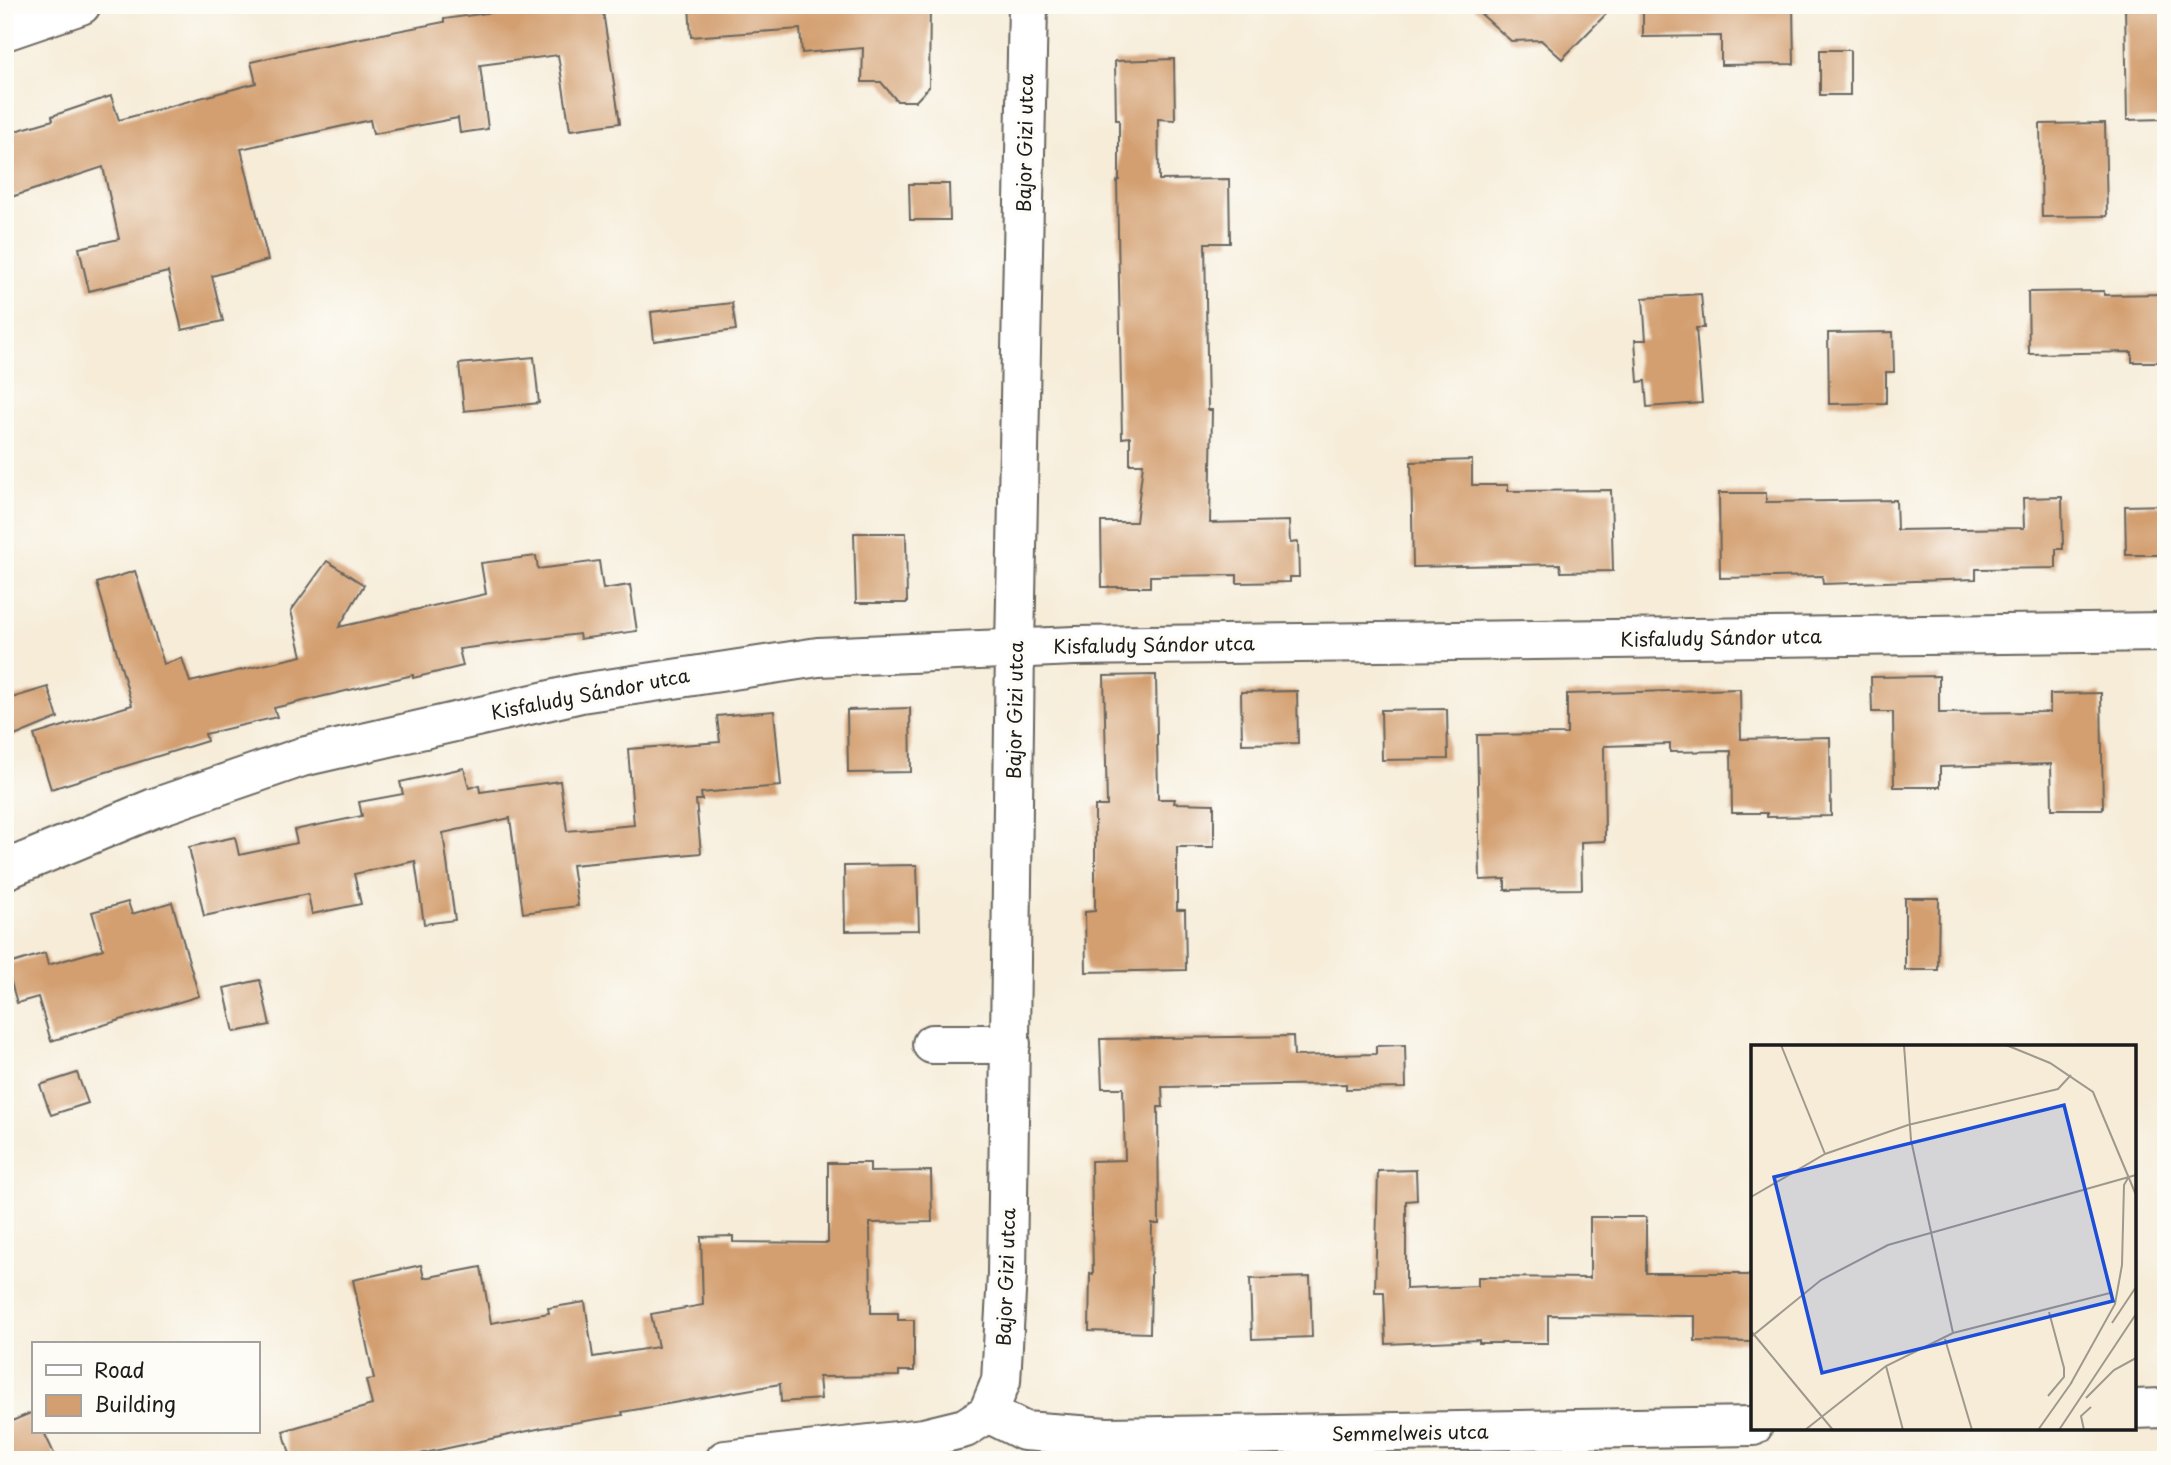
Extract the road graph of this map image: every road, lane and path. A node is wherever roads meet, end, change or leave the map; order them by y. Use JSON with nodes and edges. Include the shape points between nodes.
{"nodes":[{"id":1,"x":81,"y":5,"type":"edge"},
{"id":2,"x":1028,"y":5,"type":"edge"},
{"id":3,"x":5,"y":31,"type":"edge"},
{"id":4,"x":2166,"y":632,"type":"edge"},
{"id":5,"x":1015,"y":647,"type":"junction"},
{"id":6,"x":5,"y":870,"type":"edge"},
{"id":7,"x":932,"y":1044,"type":"dead end"},
{"id":8,"x":1011,"y":1044,"type":"junction"},
{"id":9,"x":988,"y":1413,"type":"junction"},
{"id":10,"x":1751,"y":1427,"type":"edge"},
{"id":11,"x":1701,"y":1444,"type":"edge"},
{"id":12,"x":925,"y":1449,"type":"edge"},
{"id":13,"x":725,"y":1460,"type":"edge"}],
"edges":[{"from":1,"to":3,"type":"street"},
{"from":2,"to":5,"type":"street","name":"Bajor Gizi utca"},
{"from":4,"to":5,"type":"street","name":"Kisfaludy Sándor utca"},
{"from":5,"to":6,"type":"street","name":"Kisfaludy Sándor utca","via":[[818,657],[581,693],[435,725],[302,757],[154,808]]},
{"from":5,"to":8,"type":"street","name":"Bajor Gizi utca"},
{"from":7,"to":8,"type":"street"},
{"from":8,"to":9,"type":"street","name":"Bajor Gizi utca","via":[[1005,1338],[1001,1381]]},
{"from":9,"to":11,"type":"street","name":"Semmelweis utca","via":[[1024,1431],[1107,1437]]},
{"from":9,"to":12,"type":"street"},
{"from":10,"to":11,"type":"street","name":"Semmelweis utca"},
{"from":12,"to":13,"type":"street"}]}
